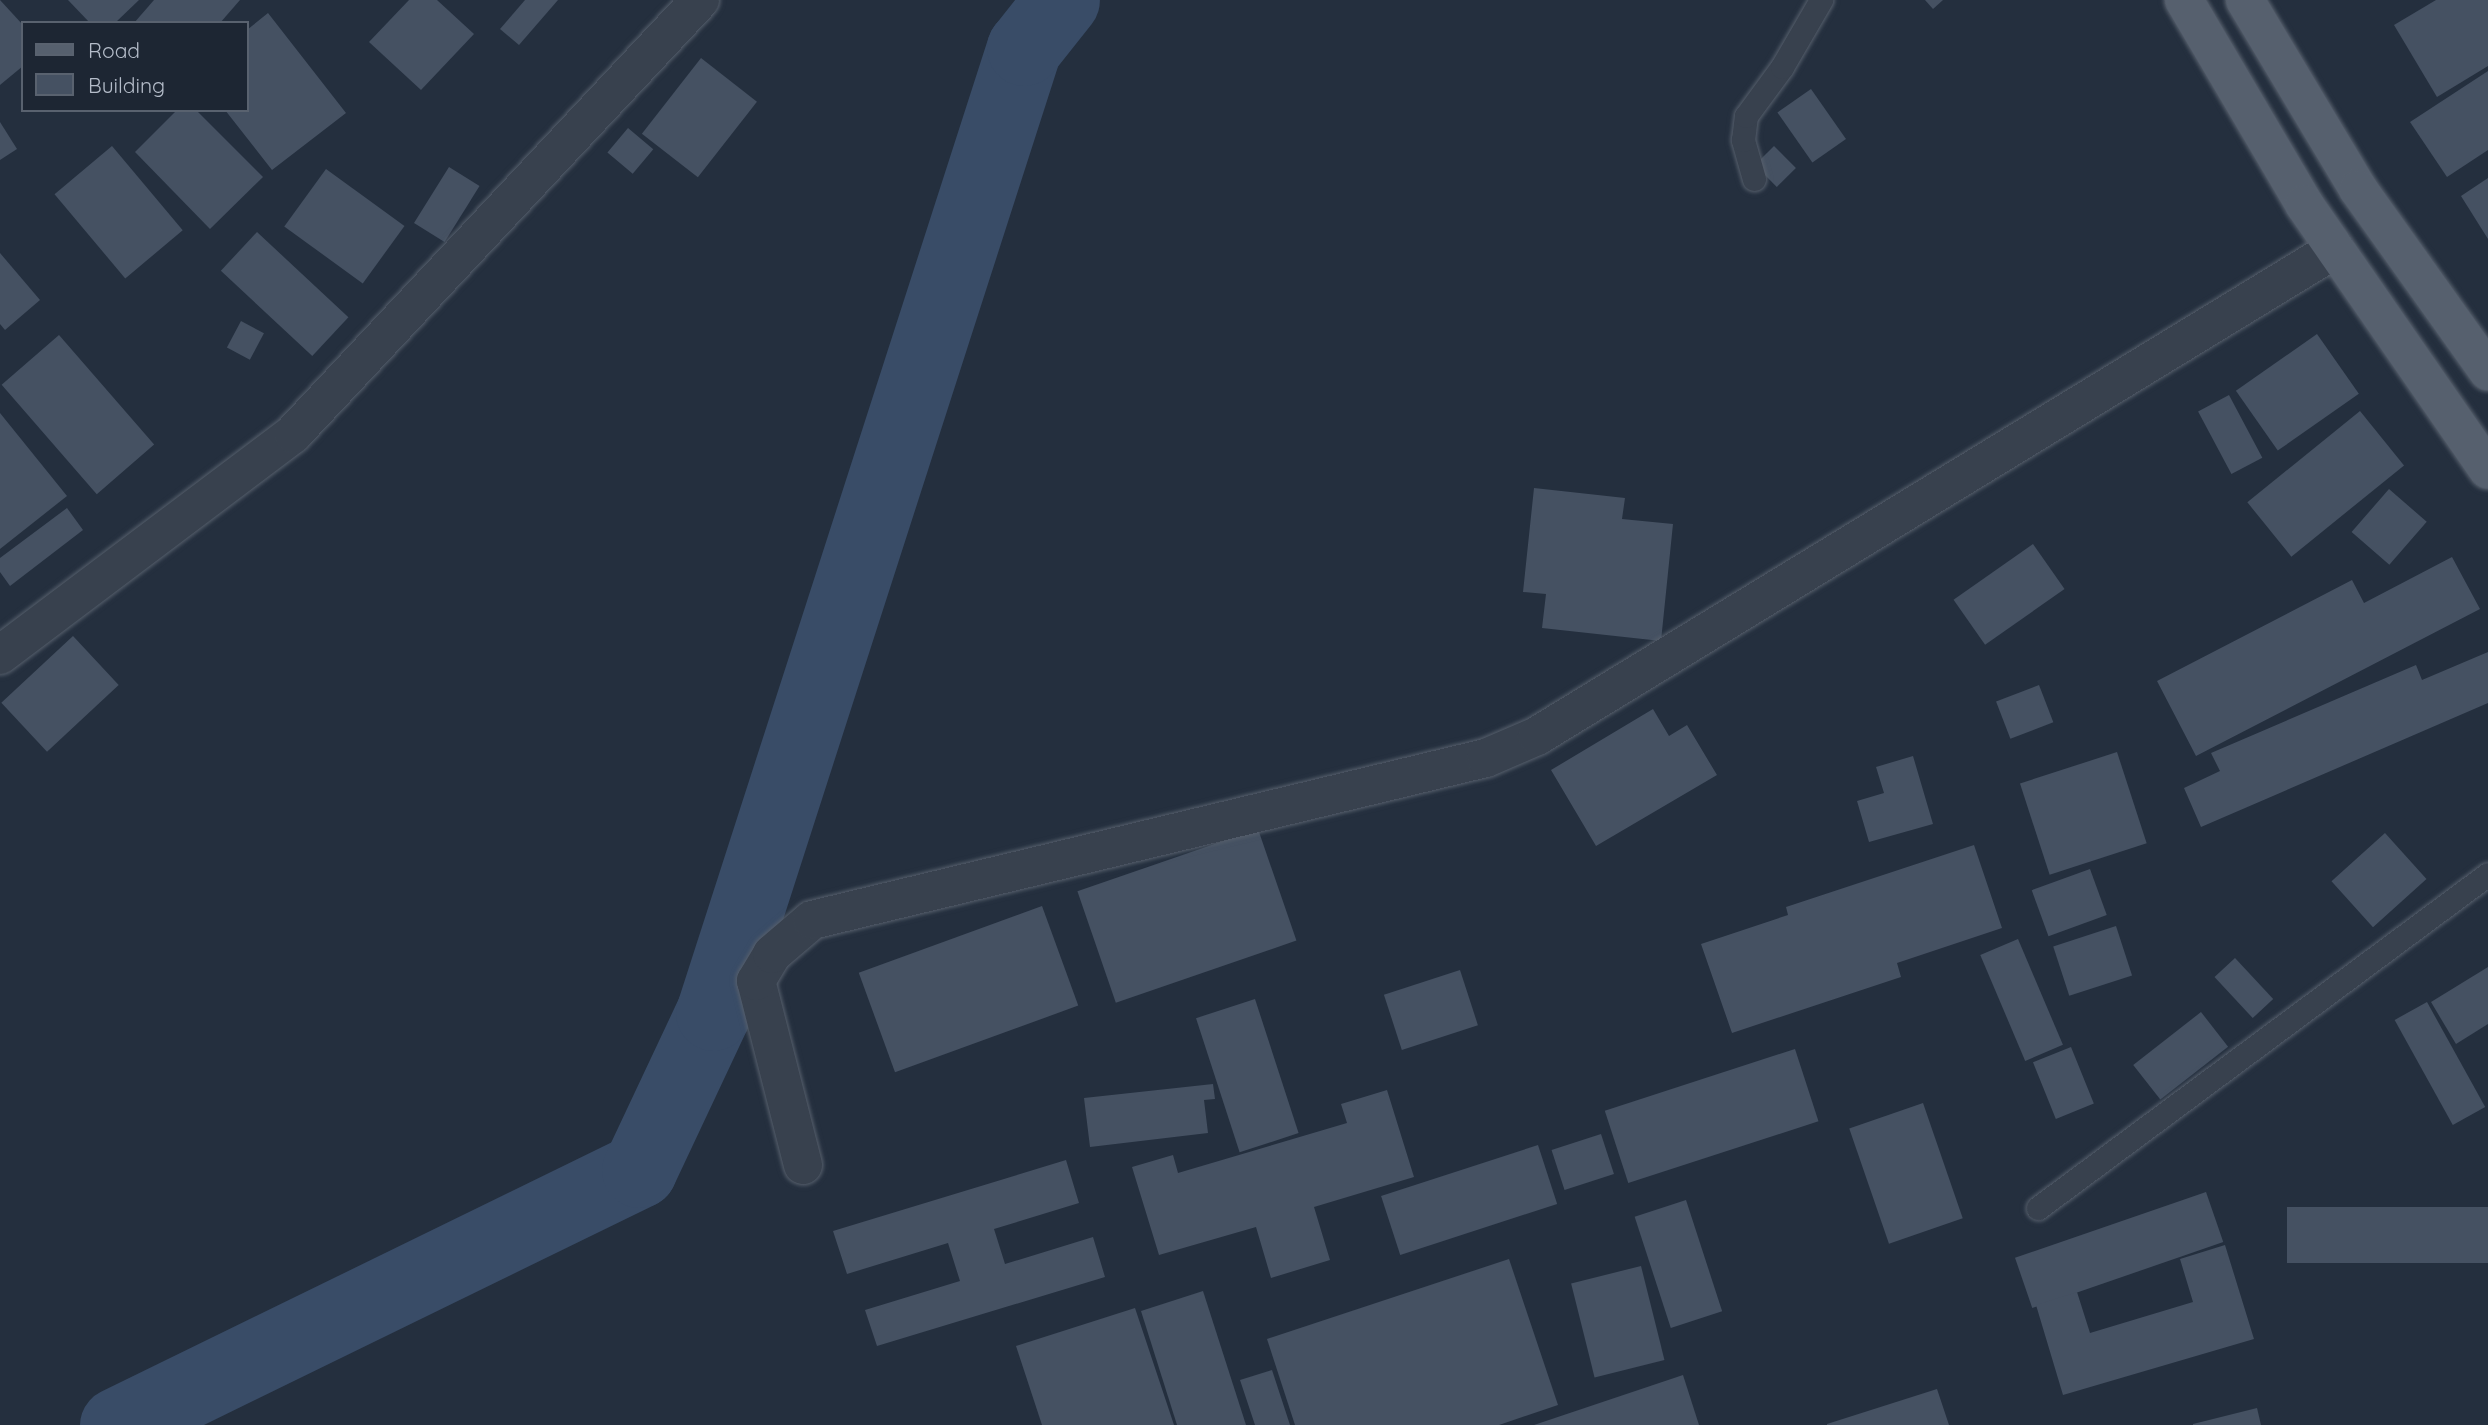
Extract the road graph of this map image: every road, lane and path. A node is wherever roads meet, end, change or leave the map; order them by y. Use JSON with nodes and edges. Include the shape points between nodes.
{"nodes":[{"id":1,"x":700,"y":0,"type":"edge"},
{"id":2,"x":1821,"y":0,"type":"edge"},
{"id":3,"x":2184,"y":0,"type":"edge"},
{"id":4,"x":2245,"y":0,"type":"edge"},
{"id":5,"x":1754,"y":178,"type":"dead end"},
{"id":6,"x":2335,"y":249,"type":"junction"},
{"id":7,"x":2488,"y":371,"type":"edge"},
{"id":8,"x":2488,"y":470,"type":"edge"},
{"id":9,"x":0,"y":655,"type":"edge"},
{"id":10,"x":2488,"y":874,"type":"edge"},
{"id":11,"x":803,"y":1165,"type":"dead end"},
{"id":12,"x":2038,"y":1208,"type":"dead end"}],
"edges":[{"from":1,"to":9,"type":"street","via":[[293,433]]},
{"from":2,"to":5,"type":"lane","via":[[1782,67],[1746,116],[1744,140]]},
{"from":3,"to":6,"type":"main road"},
{"from":4,"to":7,"type":"main road","via":[[2358,189]]},
{"from":6,"to":8,"type":"main road"},
{"from":6,"to":11,"type":"street","via":[[1537,736],[1486,758],[812,920],[772,954],[756,981]]},
{"from":10,"to":12,"type":"lane"}]}
